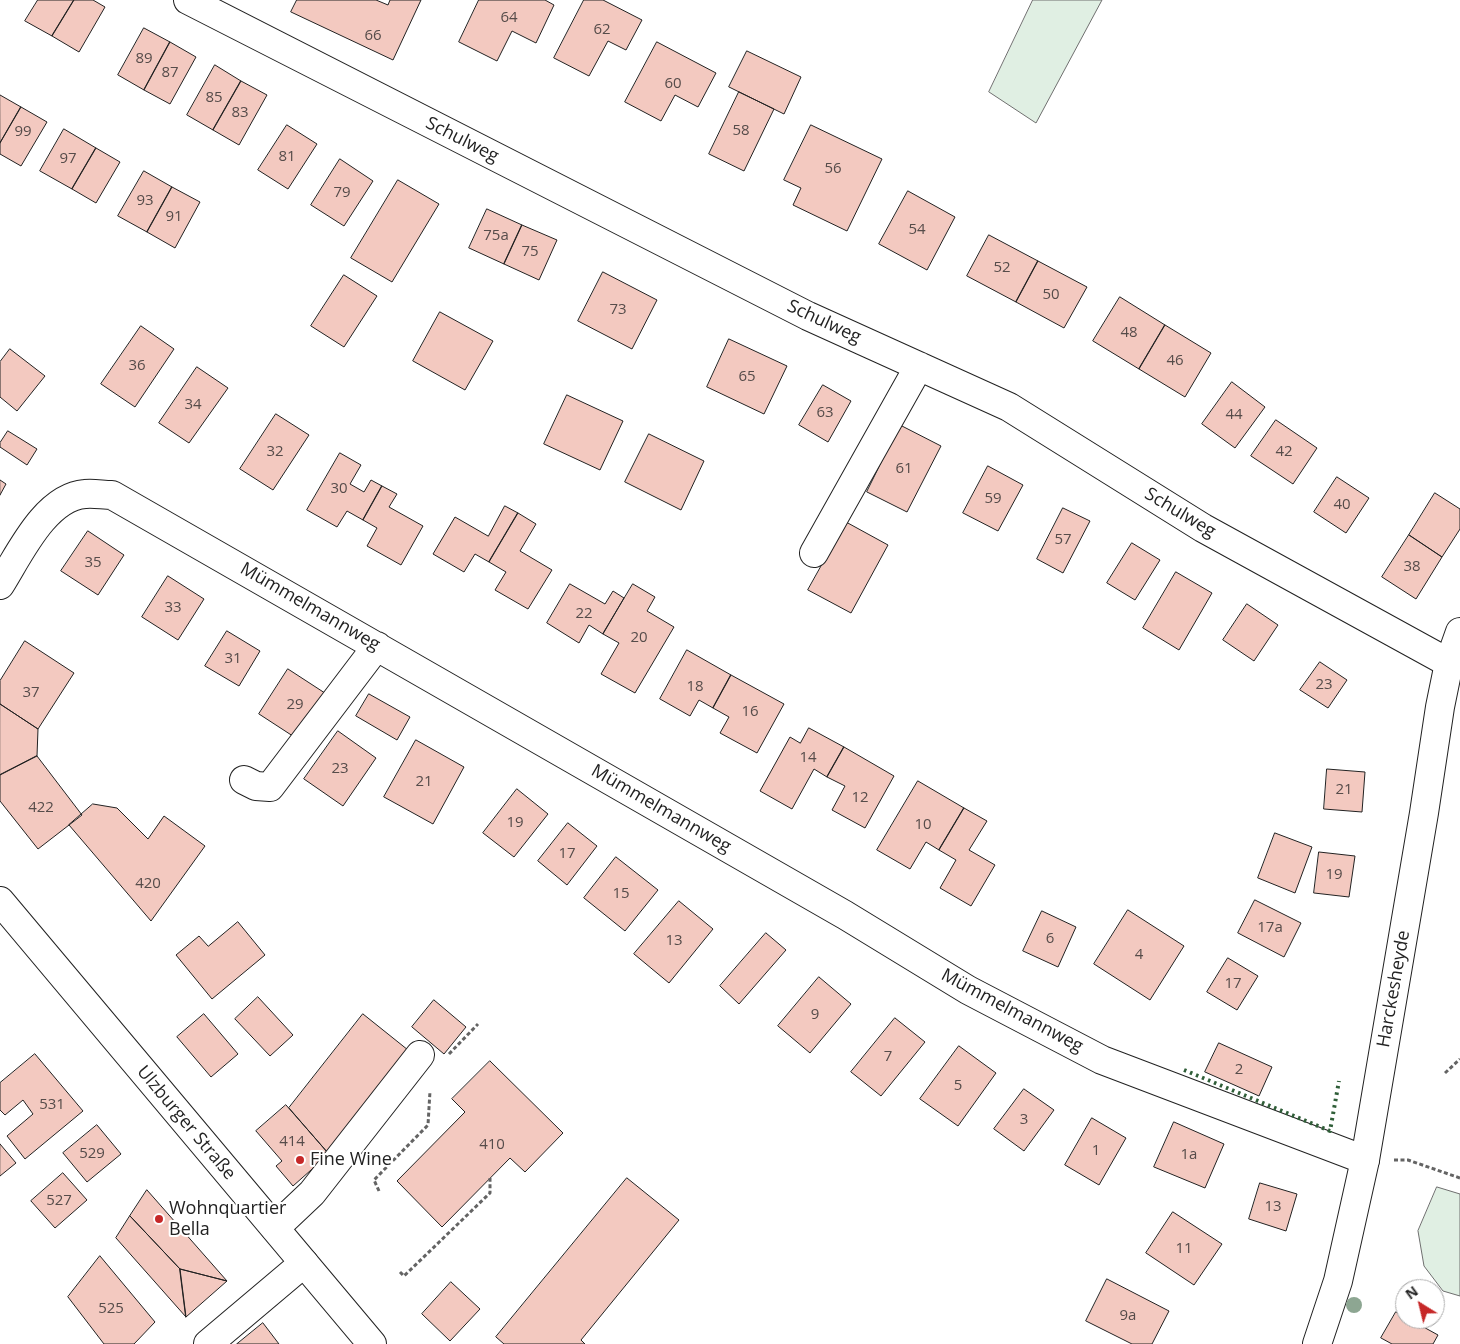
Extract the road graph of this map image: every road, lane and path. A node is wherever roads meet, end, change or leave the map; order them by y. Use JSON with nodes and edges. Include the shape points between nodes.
{"nodes":[{"id":1,"x":188,"y":0,"type":"edge"},
{"id":2,"x":919,"y":366,"type":"junction"},
{"id":3,"x":814,"y":553,"type":"dead end"},
{"id":4,"x":0,"y":585,"type":"edge"},
{"id":5,"x":1460,"y":632,"type":"edge"},
{"id":6,"x":377,"y":646,"type":"junction"},
{"id":7,"x":1449,"y":663,"type":"junction"},
{"id":8,"x":244,"y":780,"type":"dead end"},
{"id":9,"x":0,"y":901,"type":"edge"},
{"id":10,"x":478,"y":1024,"type":"dead end"},
{"id":11,"x":432,"y":1057,"type":"joint"},
{"id":12,"x":1460,"y":1059,"type":"edge"},
{"id":13,"x":1445,"y":1073,"type":"dead end"},
{"id":14,"x":430,"y":1090,"type":"dead end"},
{"id":15,"x":1365,"y":1160,"type":"junction"},
{"id":16,"x":1408,"y":1160,"type":"dead end"},
{"id":17,"x":490,"y":1178,"type":"dead end"},
{"id":18,"x":1460,"y":1178,"type":"edge"},
{"id":19,"x":379,"y":1191,"type":"dead end"},
{"id":20,"x":275,"y":1228,"type":"junction"},
{"id":21,"x":304,"y":1263,"type":"junction"},
{"id":22,"x":400,"y":1272,"type":"dead end"},
{"id":23,"x":208,"y":1344,"type":"edge"},
{"id":24,"x":372,"y":1344,"type":"edge"},
{"id":25,"x":1317,"y":1344,"type":"edge"}],
"edges":[{"from":1,"to":2,"type":"street","name":"Schulweg","via":[[808,316]]},
{"from":2,"to":3,"type":"street"},
{"from":2,"to":7,"type":"street","name":"Schulweg","via":[[1009,407],[1203,528]]},
{"from":4,"to":6,"type":"street","name":"Mümmelmannweg","via":[[45,515],[68,499],[84,494],[112,495]]},
{"from":5,"to":7,"type":"street","name":"Harckesheyde"},
{"from":6,"to":8,"type":"street","via":[[270,787],[256,786]]},
{"from":6,"to":15,"type":"street","name":"Mümmelmannweg","via":[[845,915],[976,995],[1102,1060]]},
{"from":7,"to":15,"type":"street","name":"Harckesheyde"},
{"from":9,"to":20,"type":"street","name":"Ulzburger Straße"},
{"from":10,"to":11,"type":"path"},
{"from":11,"to":20,"type":"street","via":[[312,1193]]},
{"from":12,"to":13,"type":"path"},
{"from":14,"to":19,"type":"path","via":[[428,1125],[374,1180]]},
{"from":15,"to":25,"type":"street","name":"Harckesheyde","via":[[1338,1280]]},
{"from":16,"to":18,"type":"path"},
{"from":17,"to":22,"type":"path","via":[[490,1193],[404,1276]]},
{"from":20,"to":21,"type":"street","name":"Ulzburger Straße"},
{"from":21,"to":23,"type":"street"},
{"from":21,"to":24,"type":"street","name":"Ulzburger Straße"}]}
